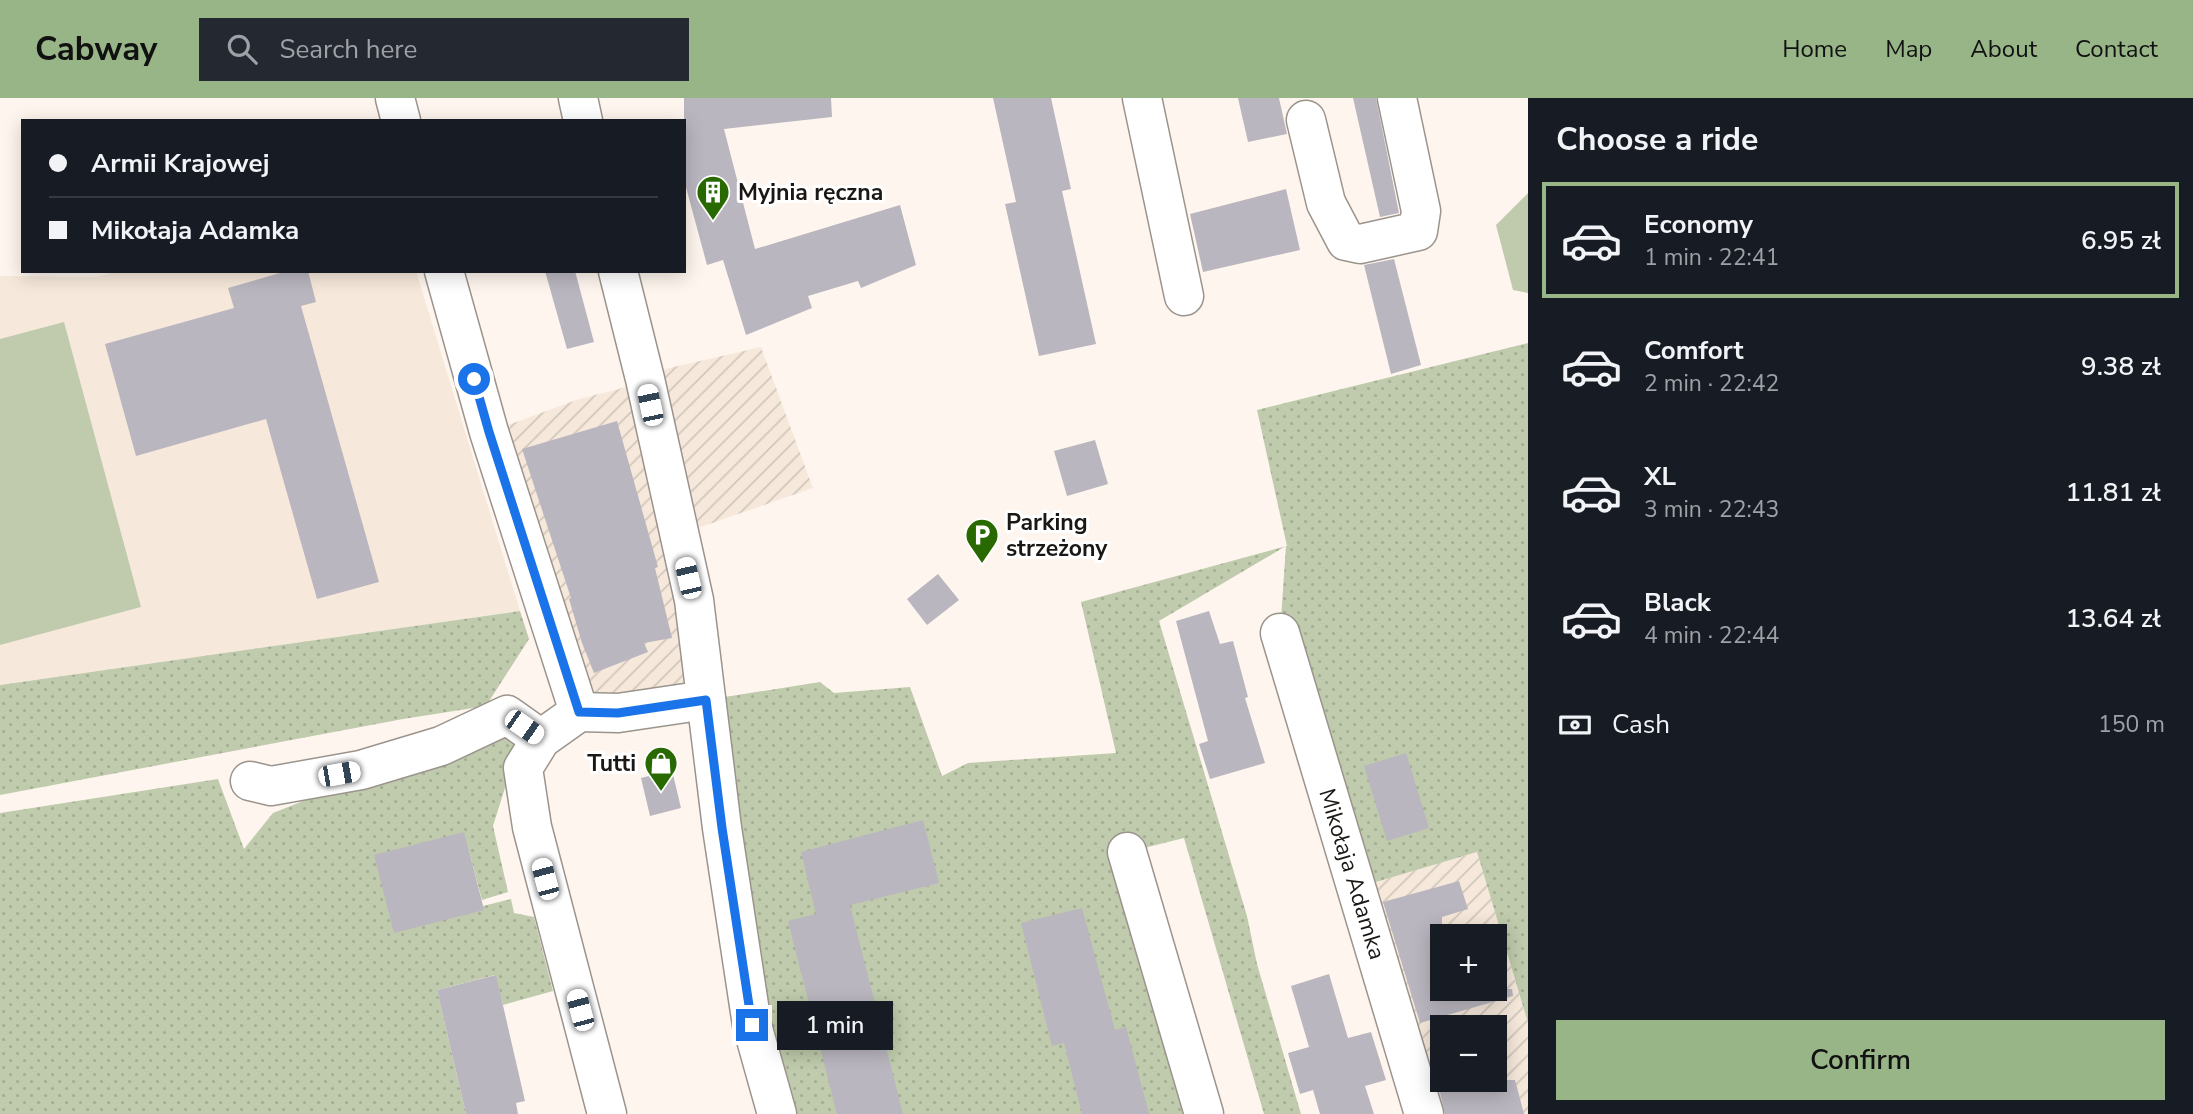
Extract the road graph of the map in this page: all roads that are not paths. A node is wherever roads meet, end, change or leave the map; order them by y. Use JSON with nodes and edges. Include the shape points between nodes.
{"nodes":[{"id":1,"x":395,"y":98,"type":"edge"},
{"id":2,"x":578,"y":98,"type":"edge"},
{"id":3,"x":1142,"y":98,"type":"edge"},
{"id":4,"x":1397,"y":98,"type":"edge"},
{"id":5,"x":400,"y":119,"type":"edge"},
{"id":6,"x":583,"y":119,"type":"edge"},
{"id":7,"x":1306,"y":120,"type":"dead end"},
{"id":8,"x":445,"y":273,"type":"edge"},
{"id":9,"x":618,"y":273,"type":"edge"},
{"id":10,"x":1184,"y":296,"type":"dead end"},
{"id":11,"x":1280,"y":633,"type":"dead end"},
{"id":12,"x":706,"y":700,"type":"junction"},
{"id":13,"x":579,"y":712,"type":"junction"},
{"id":14,"x":541,"y":739,"type":"junction"},
{"id":15,"x":250,"y":781,"type":"dead end"},
{"id":16,"x":1127,"y":852,"type":"dead end"},
{"id":17,"x":607,"y":1114,"type":"edge"},
{"id":18,"x":777,"y":1114,"type":"edge"},
{"id":19,"x":1204,"y":1114,"type":"edge"},
{"id":20,"x":1423,"y":1114,"type":"edge"}],
"edges":[{"from":1,"to":5,"type":"street"},
{"from":2,"to":6,"type":"street"},
{"from":3,"to":10,"type":"street"},
{"from":4,"to":7,"type":"street","via":[[1421,211],[1418,231],[1360,244],[1346,241],[1326,203]]},
{"from":8,"to":13,"type":"street","via":[[489,432]]},
{"from":9,"to":12,"type":"street","via":[[694,600]]},
{"from":11,"to":20,"type":"street","name":"Mikołaja Adamka"},
{"from":12,"to":13,"type":"street","via":[[618,713]]},
{"from":12,"to":18,"type":"street","via":[[752,1025]]},
{"from":13,"to":14,"type":"street"},
{"from":14,"to":15,"type":"street","via":[[507,715],[441,746],[361,771],[271,786]]},
{"from":14,"to":17,"type":"street","via":[[523,768],[532,827]]},
{"from":16,"to":19,"type":"street"}]}
